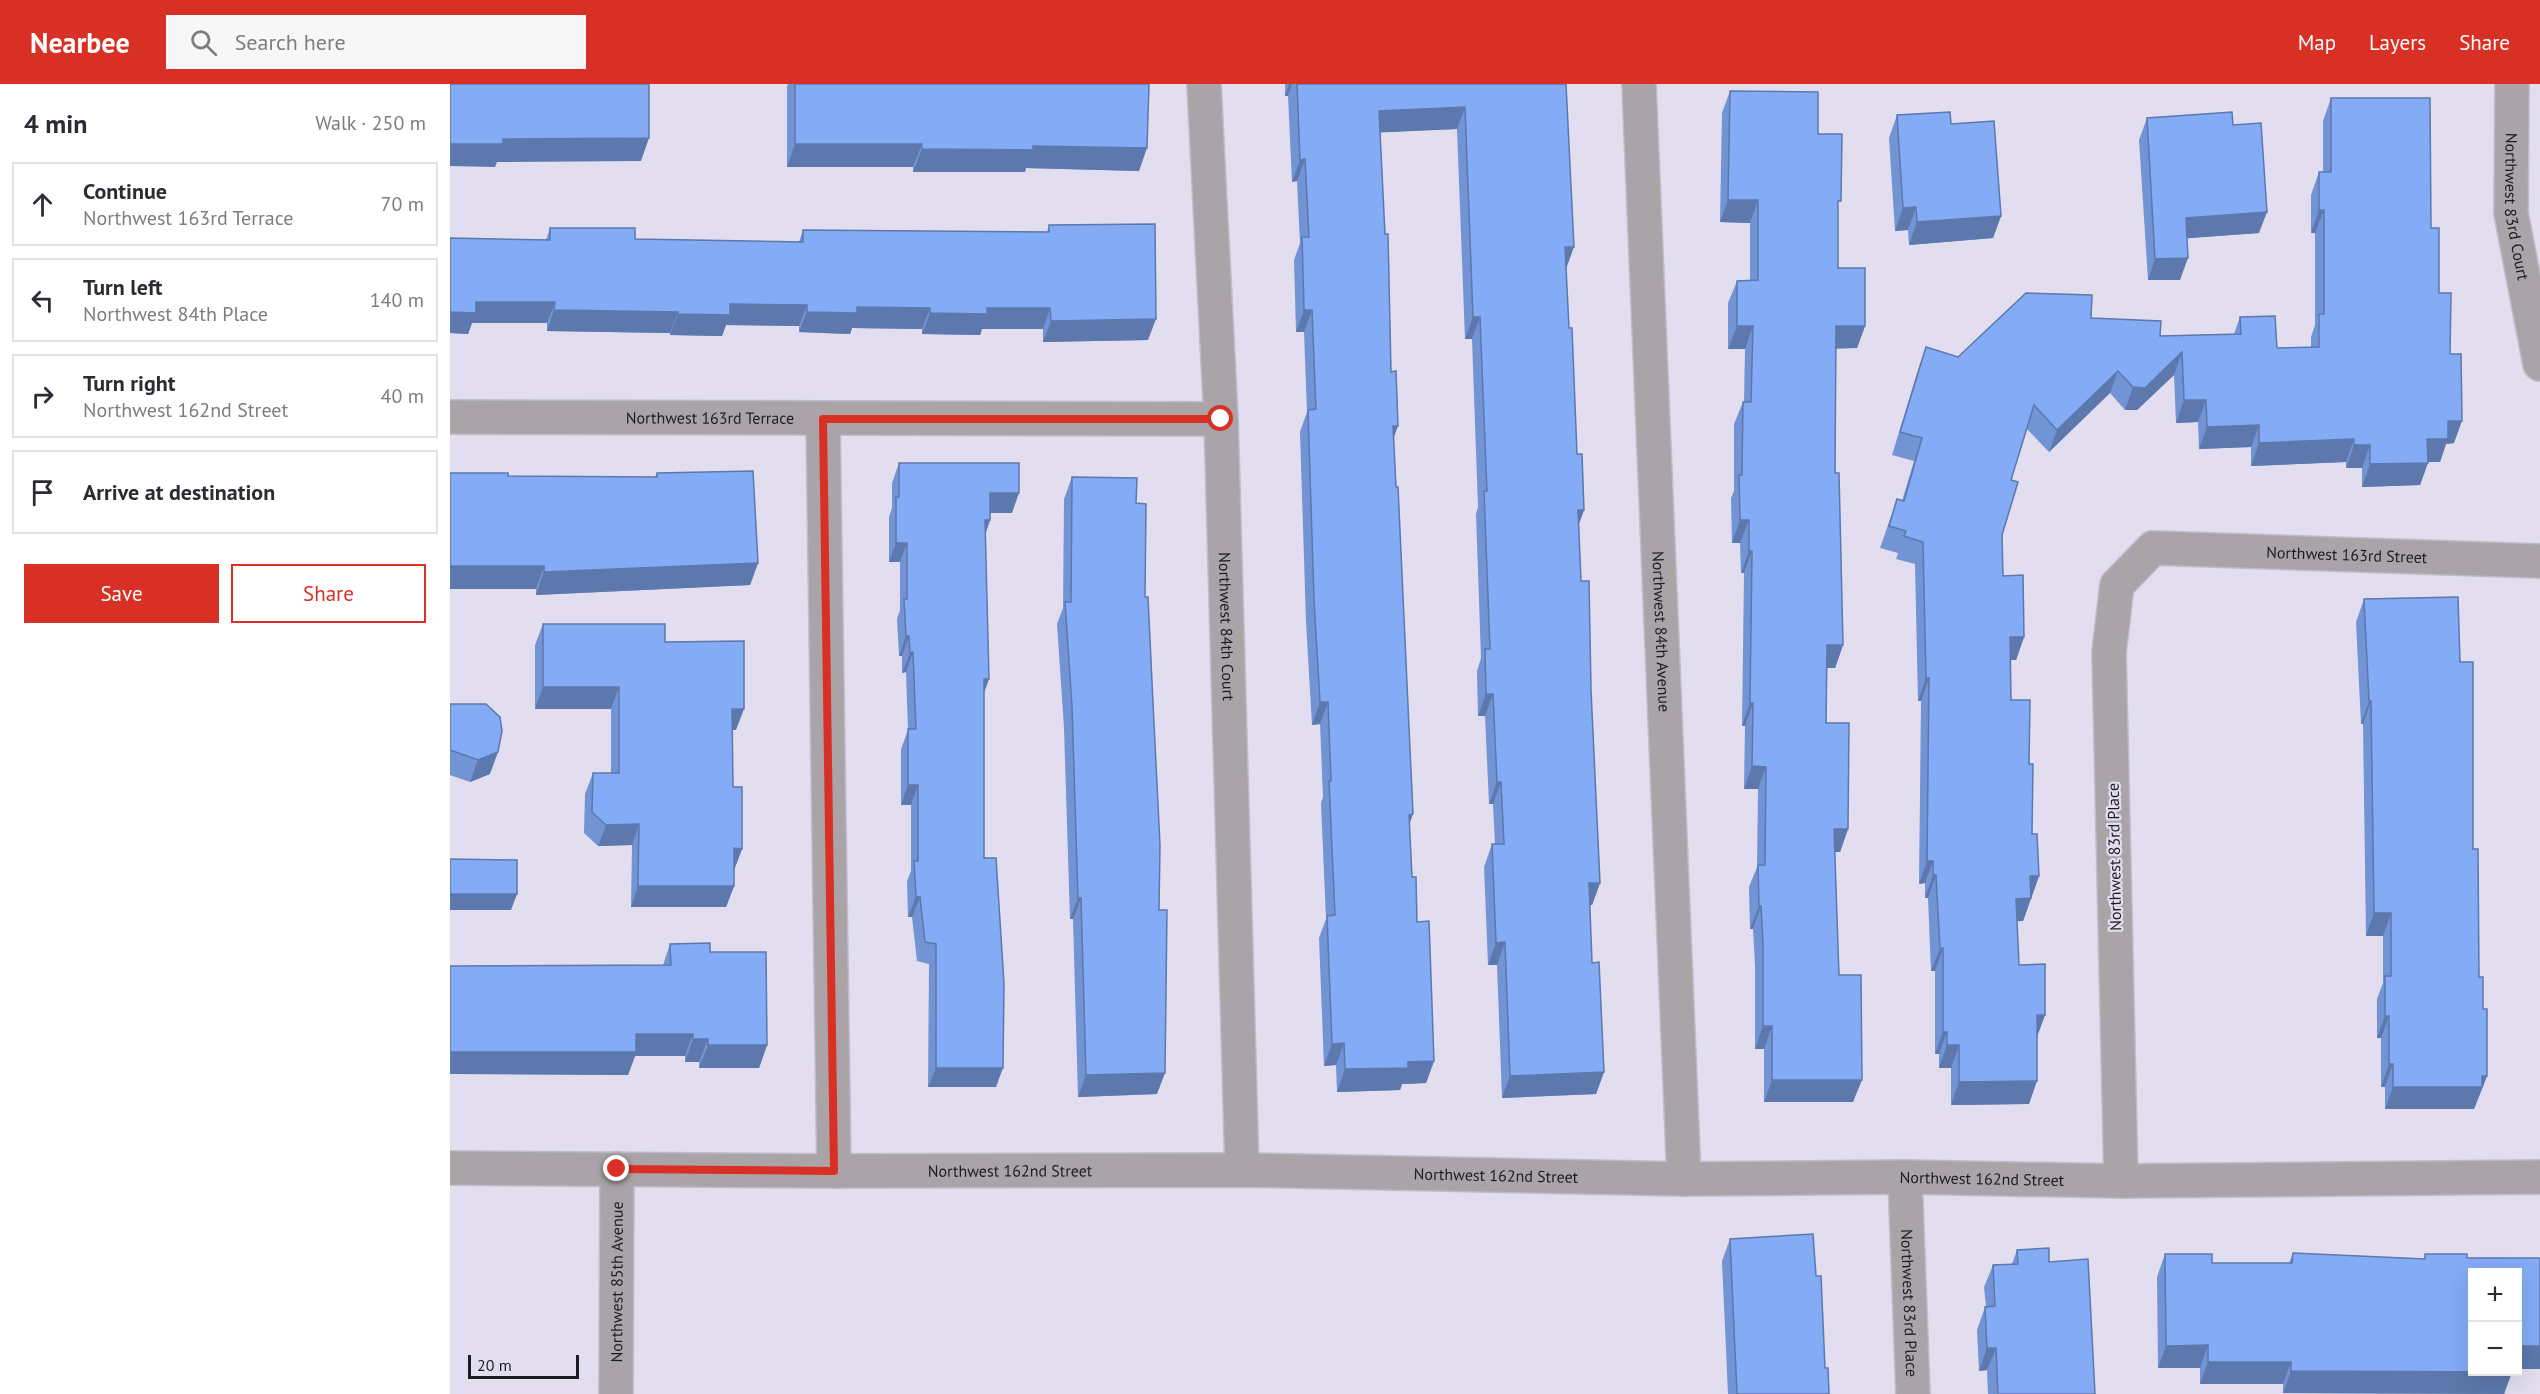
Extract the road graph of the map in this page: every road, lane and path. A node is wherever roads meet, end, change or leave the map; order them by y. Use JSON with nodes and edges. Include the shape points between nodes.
{"nodes":[{"id":1,"x":1204,"y":84,"type":"edge"},
{"id":2,"x":1639,"y":84,"type":"edge"},
{"id":3,"x":2511,"y":84,"type":"edge"},
{"id":4,"x":2540,"y":364,"type":"edge"},
{"id":5,"x":450,"y":417,"type":"edge"},
{"id":6,"x":823,"y":419,"type":"junction"},
{"id":7,"x":1221,"y":419,"type":"junction"},
{"id":8,"x":2153,"y":548,"type":"joint"},
{"id":9,"x":2540,"y":561,"type":"edge"},
{"id":10,"x":450,"y":1168,"type":"edge"},
{"id":11,"x":617,"y":1169,"type":"junction"},
{"id":12,"x":1242,"y":1170,"type":"junction"},
{"id":13,"x":834,"y":1171,"type":"junction"},
{"id":14,"x":1905,"y":1177,"type":"junction"},
{"id":15,"x":2540,"y":1178,"type":"edge"},
{"id":16,"x":1684,"y":1179,"type":"junction"},
{"id":17,"x":2121,"y":1181,"type":"junction"},
{"id":18,"x":616,"y":1394,"type":"edge"},
{"id":19,"x":1913,"y":1394,"type":"edge"}],
"edges":[{"from":1,"to":7,"type":"street","name":"Northwest 84th Court"},
{"from":2,"to":16,"type":"street","name":"Northwest 84th Avenue"},
{"from":3,"to":4,"type":"street","name":"Northwest 83rd Court","via":[[2511,213]]},
{"from":5,"to":6,"type":"street","name":"Northwest 163rd Terrace"},
{"from":6,"to":7,"type":"street","name":"Northwest 163rd Terrace"},
{"from":6,"to":13,"type":"street"},
{"from":7,"to":12,"type":"street","name":"Northwest 84th Court"},
{"from":8,"to":9,"type":"street","name":"Northwest 163rd Street"},
{"from":8,"to":17,"type":"street","name":"Northwest 83rd Place","via":[[2117,585],[2109,652]]},
{"from":10,"to":11,"type":"street","name":"Northwest 162nd Street"},
{"from":11,"to":13,"type":"street","name":"Northwest 162nd Street"},
{"from":11,"to":18,"type":"street","name":"Northwest 85th Avenue"},
{"from":12,"to":13,"type":"street","name":"Northwest 162nd Street"},
{"from":12,"to":16,"type":"street","name":"Northwest 162nd Street"},
{"from":14,"to":16,"type":"street","name":"Northwest 162nd Street"},
{"from":14,"to":17,"type":"street","name":"Northwest 162nd Street"},
{"from":14,"to":19,"type":"street","name":"Northwest 83rd Place"},
{"from":15,"to":17,"type":"street","name":"Northwest 162nd Street"}]}
